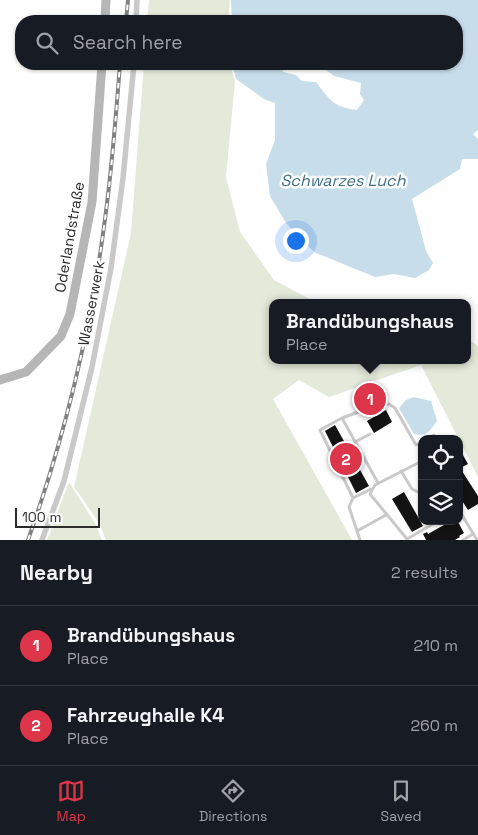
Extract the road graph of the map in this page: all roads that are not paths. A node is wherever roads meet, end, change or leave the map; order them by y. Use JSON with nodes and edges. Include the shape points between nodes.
{"nodes":[{"id":1,"x":106,"y":0,"type":"edge"},
{"id":2,"x":137,"y":0,"type":"edge"},
{"id":3,"x":105,"y":15,"type":"edge"},
{"id":4,"x":136,"y":15,"type":"edge"},
{"id":5,"x":102,"y":70,"type":"edge"},
{"id":6,"x":133,"y":70,"type":"edge"},
{"id":7,"x":0,"y":380,"type":"edge"},
{"id":8,"x":342,"y":418,"type":"junction"},
{"id":9,"x":370,"y":434,"type":"dead end"},
{"id":10,"x":355,"y":442,"type":"junction"},
{"id":11,"x":418,"y":444,"type":"edge"},
{"id":12,"x":418,"y":463,"type":"edge"},
{"id":13,"x":401,"y":471,"type":"junction"},
{"id":14,"x":378,"y":483,"type":"junction"},
{"id":15,"x":372,"y":489,"type":"junction"},
{"id":16,"x":418,"y":492,"type":"edge"},
{"id":17,"x":353,"y":498,"type":"junction"},
{"id":18,"x":386,"y":515,"type":"junction"},
{"id":19,"x":463,"y":517,"type":"edge"},
{"id":20,"x":431,"y":525,"type":"edge"},
{"id":21,"x":357,"y":531,"type":"junction"},
{"id":22,"x":473,"y":534,"type":"junction"},
{"id":23,"x":42,"y":540,"type":"edge"},
{"id":24,"x":360,"y":540,"type":"edge"},
{"id":25,"x":463,"y":540,"type":"edge"},
{"id":26,"x":477,"y":540,"type":"edge"}],
"edges":[{"from":1,"to":3,"type":"street"},
{"from":2,"to":4,"type":"street"},
{"from":5,"to":7,"type":"street","name":"Oderlandstraße","via":[[92,202],[70,314],[61,336],[26,372]]},
{"from":6,"to":23,"type":"street","name":"Wasserwerk","via":[[111,268],[92,367],[64,481]]},
{"from":8,"to":10,"type":"lane"},
{"from":8,"to":11,"type":"lane","via":[[389,404],[395,408]]},
{"from":8,"to":17,"type":"lane","via":[[320,430]]},
{"from":9,"to":10,"type":"lane"},
{"from":10,"to":14,"type":"lane"},
{"from":12,"to":13,"type":"lane"},
{"from":13,"to":14,"type":"lane"},
{"from":13,"to":16,"type":"lane","via":[[412,489]]},
{"from":14,"to":15,"type":"lane"},
{"from":15,"to":17,"type":"lane"},
{"from":15,"to":18,"type":"lane","via":[[372,498]]},
{"from":17,"to":21,"type":"lane","via":[[349,507]]},
{"from":18,"to":20,"type":"lane","via":[[407,538]]},
{"from":18,"to":21,"type":"lane"},
{"from":19,"to":22,"type":"lane"},
{"from":21,"to":24,"type":"lane"},
{"from":22,"to":25,"type":"lane"},
{"from":22,"to":26,"type":"lane"}]}
